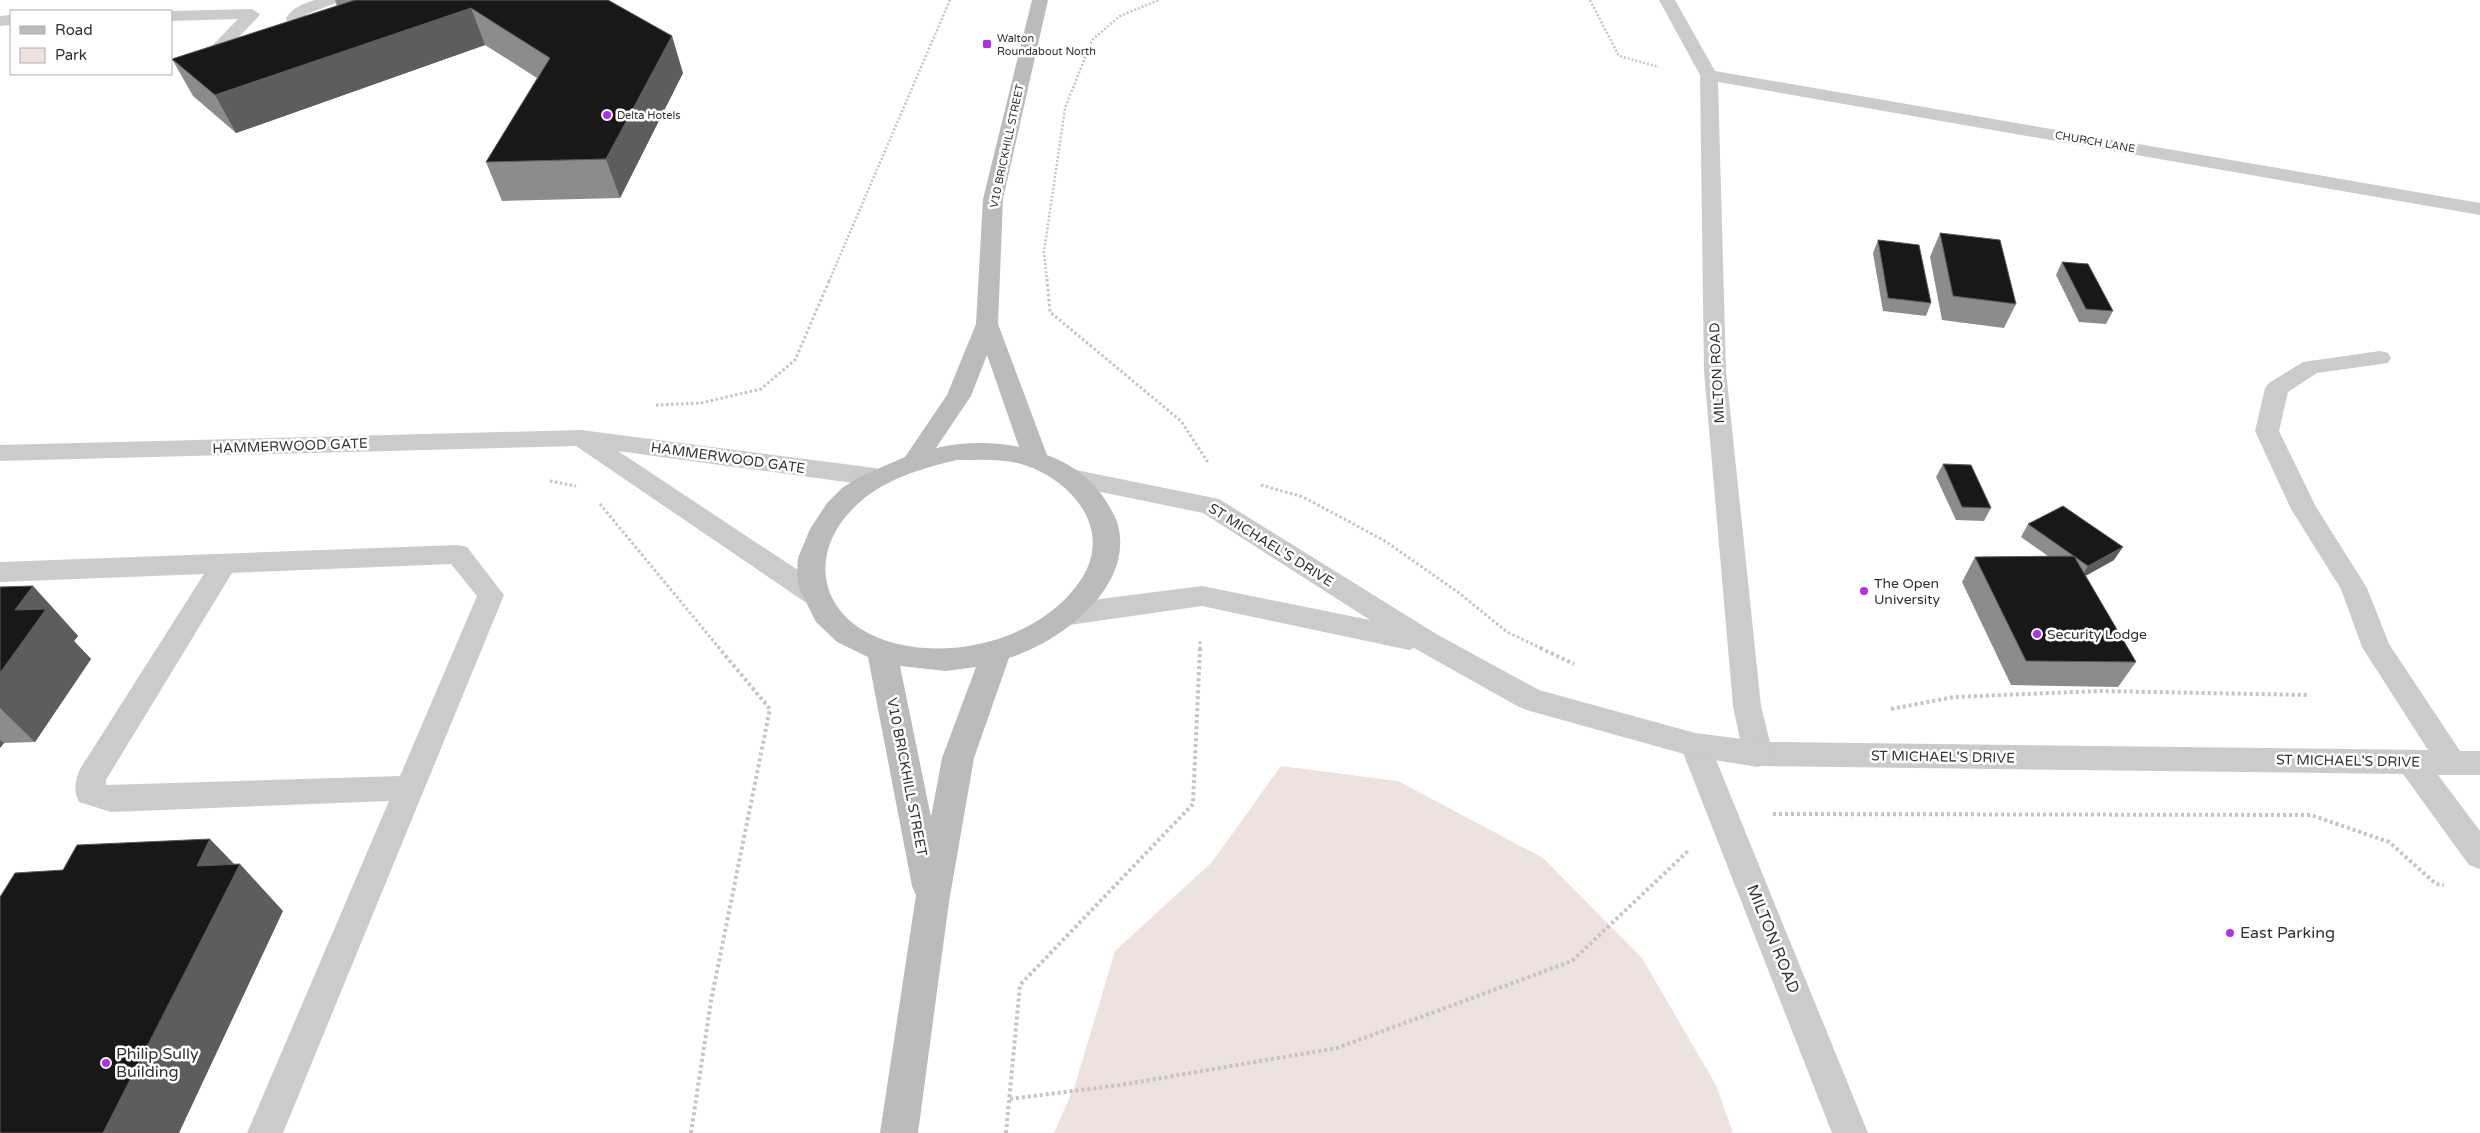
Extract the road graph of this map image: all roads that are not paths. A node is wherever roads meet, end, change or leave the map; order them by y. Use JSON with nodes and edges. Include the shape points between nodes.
{"nodes":[{"id":1,"x":330,"y":0,"type":"edge"},
{"id":2,"x":366,"y":0,"type":"edge"},
{"id":3,"x":1040,"y":0,"type":"edge"},
{"id":4,"x":1667,"y":0,"type":"edge"},
{"id":5,"x":252,"y":14,"type":"junction"},
{"id":6,"x":298,"y":14,"type":"junction"},
{"id":7,"x":172,"y":16,"type":"edge"},
{"id":8,"x":211,"y":56,"type":"edge"},
{"id":9,"x":1709,"y":75,"type":"junction"},
{"id":10,"x":2480,"y":209,"type":"edge"},
{"id":11,"x":987,"y":324,"type":"junction"},
{"id":12,"x":2380,"y":358,"type":"dead end"},
{"id":13,"x":580,"y":438,"type":"junction"},
{"id":14,"x":0,"y":453,"type":"edge"},
{"id":15,"x":1036,"y":460,"type":"junction"},
{"id":16,"x":916,"y":461,"type":"junction"},
{"id":17,"x":875,"y":478,"type":"junction"},
{"id":18,"x":1071,"y":478,"type":"junction"},
{"id":19,"x":224,"y":564,"type":"junction"},
{"id":20,"x":0,"y":572,"type":"edge"},
{"id":21,"x":815,"y":595,"type":"junction"},
{"id":22,"x":1069,"y":614,"type":"junction"},
{"id":23,"x":1428,"y":643,"type":"junction"},
{"id":24,"x":882,"y":652,"type":"junction"},
{"id":25,"x":996,"y":652,"type":"junction"},
{"id":26,"x":1695,"y":745,"type":"junction"},
{"id":27,"x":1758,"y":754,"type":"junction"},
{"id":28,"x":2411,"y":762,"type":"junction"},
{"id":29,"x":2466,"y":763,"type":"edge"},
{"id":30,"x":410,"y":788,"type":"junction"},
{"id":31,"x":2480,"y":855,"type":"edge"},
{"id":32,"x":932,"y":902,"type":"junction"},
{"id":33,"x":265,"y":1133,"type":"edge"},
{"id":34,"x":899,"y":1133,"type":"edge"},
{"id":35,"x":1850,"y":1133,"type":"edge"}],
"edges":[{"from":1,"to":6,"type":"lane"},
{"from":2,"to":6,"type":"lane","via":[[374,5],[370,14],[337,29],[316,31],[300,28],[294,18]]},
{"from":3,"to":11,"type":"street","name":"V10 BRICKHILL STREET","via":[[993,199]]},
{"from":4,"to":9,"type":"lane","name":"MILTON ROAD"},
{"from":5,"to":6,"type":"lane"},
{"from":5,"to":7,"type":"lane"},
{"from":5,"to":8,"type":"lane"},
{"from":9,"to":10,"type":"lane","name":"CHURCH LANE"},
{"from":9,"to":27,"type":"lane","name":"MILTON ROAD","via":[[1715,371],[1747,706]]},
{"from":11,"to":15,"type":"street","name":"V10 BRICKHILL STREET"},
{"from":11,"to":16,"type":"street","name":"V10 BRICKHILL STREET","via":[[959,396]]},
{"from":12,"to":29,"type":"lane","via":[[2311,367],[2277,388],[2267,431],[2304,509],[2354,588],[2376,647]]},
{"from":13,"to":14,"type":"street","name":"HAMMERWOOD GATE"},
{"from":13,"to":17,"type":"street","name":"HAMMERWOOD GATE"},
{"from":13,"to":21,"type":"street"},
{"from":15,"to":16,"type":"street","via":[[998,452],[957,452]]},
{"from":15,"to":18,"type":"street"},
{"from":16,"to":17,"type":"street"},
{"from":17,"to":21,"type":"street","via":[[843,501],[820,531],[810,563]]},
{"from":18,"to":22,"type":"street","via":[[1093,500],[1105,526],[1105,556],[1093,586]]},
{"from":18,"to":23,"type":"street","name":"ST MICHAEL'S DRIVE","via":[[1210,505]]},
{"from":19,"to":20,"type":"lane"},
{"from":19,"to":30,"type":"lane","via":[[458,554],[491,595]]},
{"from":19,"to":30,"type":"lane","via":[[91,778],[90,793],[110,799]]},
{"from":21,"to":24,"type":"street","via":[[828,619],[852,638]]},
{"from":22,"to":23,"type":"street","name":"ST MICHAEL'S DRIVE","via":[[1202,596]]},
{"from":22,"to":25,"type":"street","via":[[1036,636]]},
{"from":23,"to":26,"type":"street","name":"ST MICHAEL'S DRIVE","via":[[1530,699]]},
{"from":24,"to":25,"type":"street","via":[[918,659],[957,659]]},
{"from":24,"to":32,"type":"street","name":"V10 BRICKHILL STREET"},
{"from":25,"to":32,"type":"street","name":"V10 BRICKHILL STREET","via":[[958,758]]},
{"from":26,"to":27,"type":"street","name":"ST MICHAEL'S DRIVE"},
{"from":26,"to":35,"type":"lane","name":"MILTON ROAD"},
{"from":27,"to":28,"type":"lane","name":"ST MICHAEL'S DRIVE"},
{"from":28,"to":29,"type":"lane","name":"ST MICHAEL'S DRIVE"},
{"from":28,"to":31,"type":"lane"},
{"from":30,"to":33,"type":"lane"},
{"from":32,"to":34,"type":"street","name":"V10 BRICKHILL STREET"}]}
